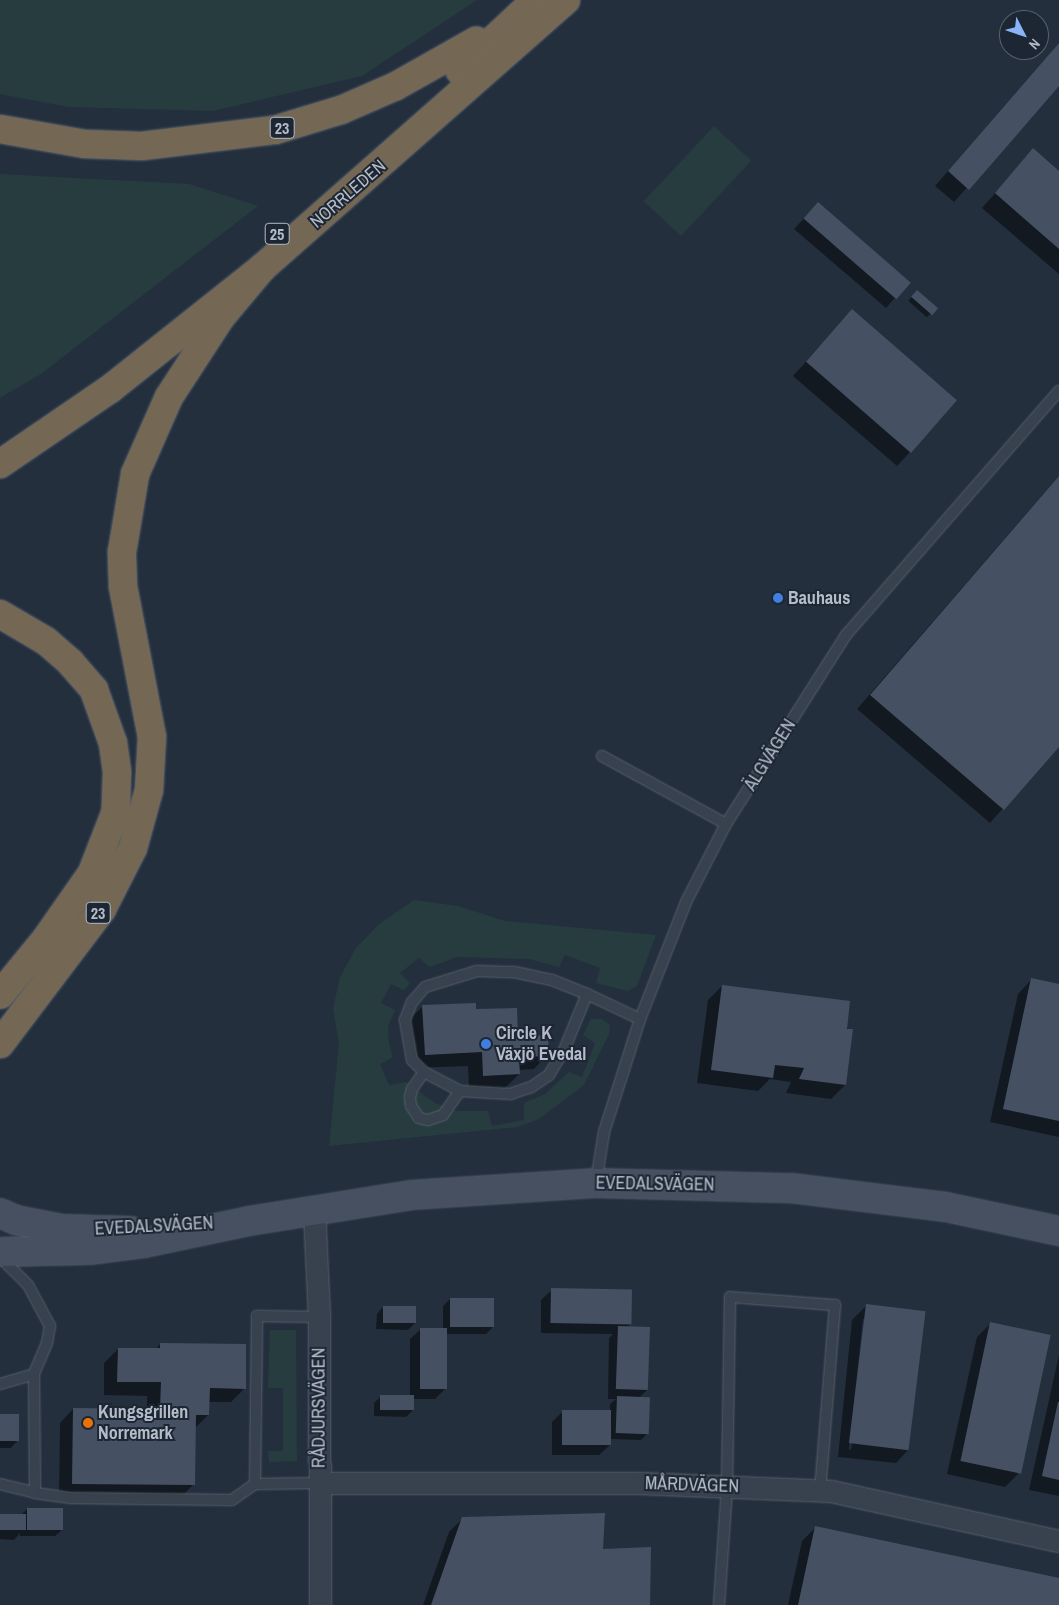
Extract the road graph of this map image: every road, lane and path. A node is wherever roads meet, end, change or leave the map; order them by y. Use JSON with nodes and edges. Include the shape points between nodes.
{"nodes":[{"id":1,"x":535,"y":0,"type":"edge"},
{"id":2,"x":566,"y":0,"type":"edge"},
{"id":3,"x":0,"y":129,"type":"edge"},
{"id":4,"x":262,"y":268,"type":"junction"},
{"id":5,"x":1059,"y":391,"type":"edge"},
{"id":6,"x":0,"y":444,"type":"edge"},
{"id":7,"x":0,"y":464,"type":"edge"},
{"id":8,"x":0,"y":614,"type":"edge"},
{"id":9,"x":602,"y":756,"type":"dead end"},
{"id":10,"x":726,"y":824,"type":"junction"},
{"id":11,"x":587,"y":994,"type":"junction"},
{"id":12,"x":0,"y":995,"type":"edge"},
{"id":13,"x":640,"y":1019,"type":"junction"},
{"id":14,"x":0,"y":1044,"type":"edge"},
{"id":15,"x":424,"y":1072,"type":"junction"},
{"id":16,"x":460,"y":1092,"type":"junction"},
{"id":17,"x":595,"y":1183,"type":"junction"},
{"id":18,"x":314,"y":1210,"type":"junction"},
{"id":19,"x":0,"y":1212,"type":"edge"},
{"id":20,"x":249,"y":1221,"type":"junction"},
{"id":21,"x":1059,"y":1231,"type":"edge"},
{"id":22,"x":2,"y":1252,"type":"edge"},
{"id":23,"x":319,"y":1317,"type":"junction"},
{"id":24,"x":34,"y":1374,"type":"junction"},
{"id":25,"x":0,"y":1384,"type":"edge"},
{"id":26,"x":319,"y":1483,"type":"junction"},
{"id":27,"x":0,"y":1484,"type":"edge"},
{"id":28,"x":255,"y":1484,"type":"junction"},
{"id":29,"x":727,"y":1487,"type":"junction"},
{"id":30,"x":820,"y":1490,"type":"junction"},
{"id":31,"x":35,"y":1492,"type":"junction"},
{"id":32,"x":1059,"y":1541,"type":"edge"},
{"id":33,"x":320,"y":1605,"type":"edge"},
{"id":34,"x":719,"y":1605,"type":"edge"}],
"edges":[{"from":1,"to":3,"type":"highway","number":"23","via":[[463,50],[396,86],[341,110],[275,130],[142,146],[85,144]]},
{"from":1,"to":6,"type":"highway","name":"NORRLEDEN","number":"25","via":[[333,186],[251,256],[101,377]]},
{"from":2,"to":4,"type":"highway","name":"NORRLEDEN","number":"23"},
{"from":4,"to":7,"type":"highway","name":"NORRLEDEN","number":"25","via":[[110,389]]},
{"from":4,"to":14,"type":"highway","number":"23","via":[[221,317],[169,397],[134,474],[122,552],[123,586],[152,737],[149,790],[136,838],[119,879],[102,908]]},
{"from":5,"to":10,"type":"lane","name":"ÄLGVÄGEN","via":[[846,635]]},
{"from":8,"to":12,"type":"highway","via":[[46,641],[94,690],[113,743],[117,773],[116,811],[92,874],[46,939]]},
{"from":9,"to":10,"type":"lane"},
{"from":10,"to":13,"type":"lane","name":"ÄLGVÄGEN","via":[[686,902]]},
{"from":11,"to":13,"type":"lane"},
{"from":11,"to":15,"type":"lane","via":[[552,980],[495,971],[451,977],[425,987],[412,1002],[405,1020],[412,1060]]},
{"from":11,"to":16,"type":"lane","via":[[564,1050],[549,1075],[531,1087],[511,1094]]},
{"from":13,"to":17,"type":"lane","name":"ÄLGVÄGEN","via":[[604,1132]]},
{"from":15,"to":16,"type":"lane"},
{"from":15,"to":16,"type":"lane","via":[[410,1097],[410,1106],[419,1118],[428,1120],[443,1115]]},
{"from":17,"to":18,"type":"street","name":"EVEDALSVÄGEN","via":[[412,1195]]},
{"from":17,"to":21,"type":"street","name":"EVEDALSVÄGEN","via":[[791,1188],[946,1207]]},
{"from":18,"to":20,"type":"street","name":"EVEDALSVÄGEN"},
{"from":18,"to":23,"type":"street","name":"RÅDJURSVÄGEN"},
{"from":19,"to":20,"type":"street","name":"EVEDALSVÄGEN","via":[[16,1220],[62,1229],[124,1231]]},
{"from":20,"to":22,"type":"street","name":"EVEDALSVÄGEN","via":[[144,1243],[89,1250]]},
{"from":22,"to":24,"type":"lane","via":[[8,1265],[28,1285],[50,1326],[47,1343]]},
{"from":23,"to":26,"type":"street","name":"RÅDJURSVÄGEN"},
{"from":23,"to":28,"type":"lane","via":[[257,1316]]},
{"from":24,"to":25,"type":"lane"},
{"from":24,"to":31,"type":"lane"},
{"from":26,"to":28,"type":"lane"},
{"from":26,"to":29,"type":"street","name":"MÅRDVÄGEN","via":[[640,1483]]},
{"from":26,"to":33,"type":"street","name":"RÅDJURSVÄGEN"},
{"from":27,"to":31,"type":"lane"},
{"from":28,"to":31,"type":"lane","via":[[232,1500],[72,1498]]},
{"from":29,"to":30,"type":"street","name":"MÅRDVÄGEN"},
{"from":29,"to":30,"type":"lane","via":[[730,1297],[835,1305]]},
{"from":29,"to":34,"type":"lane"},
{"from":30,"to":32,"type":"street","name":"MÅRDVÄGEN"}]}
